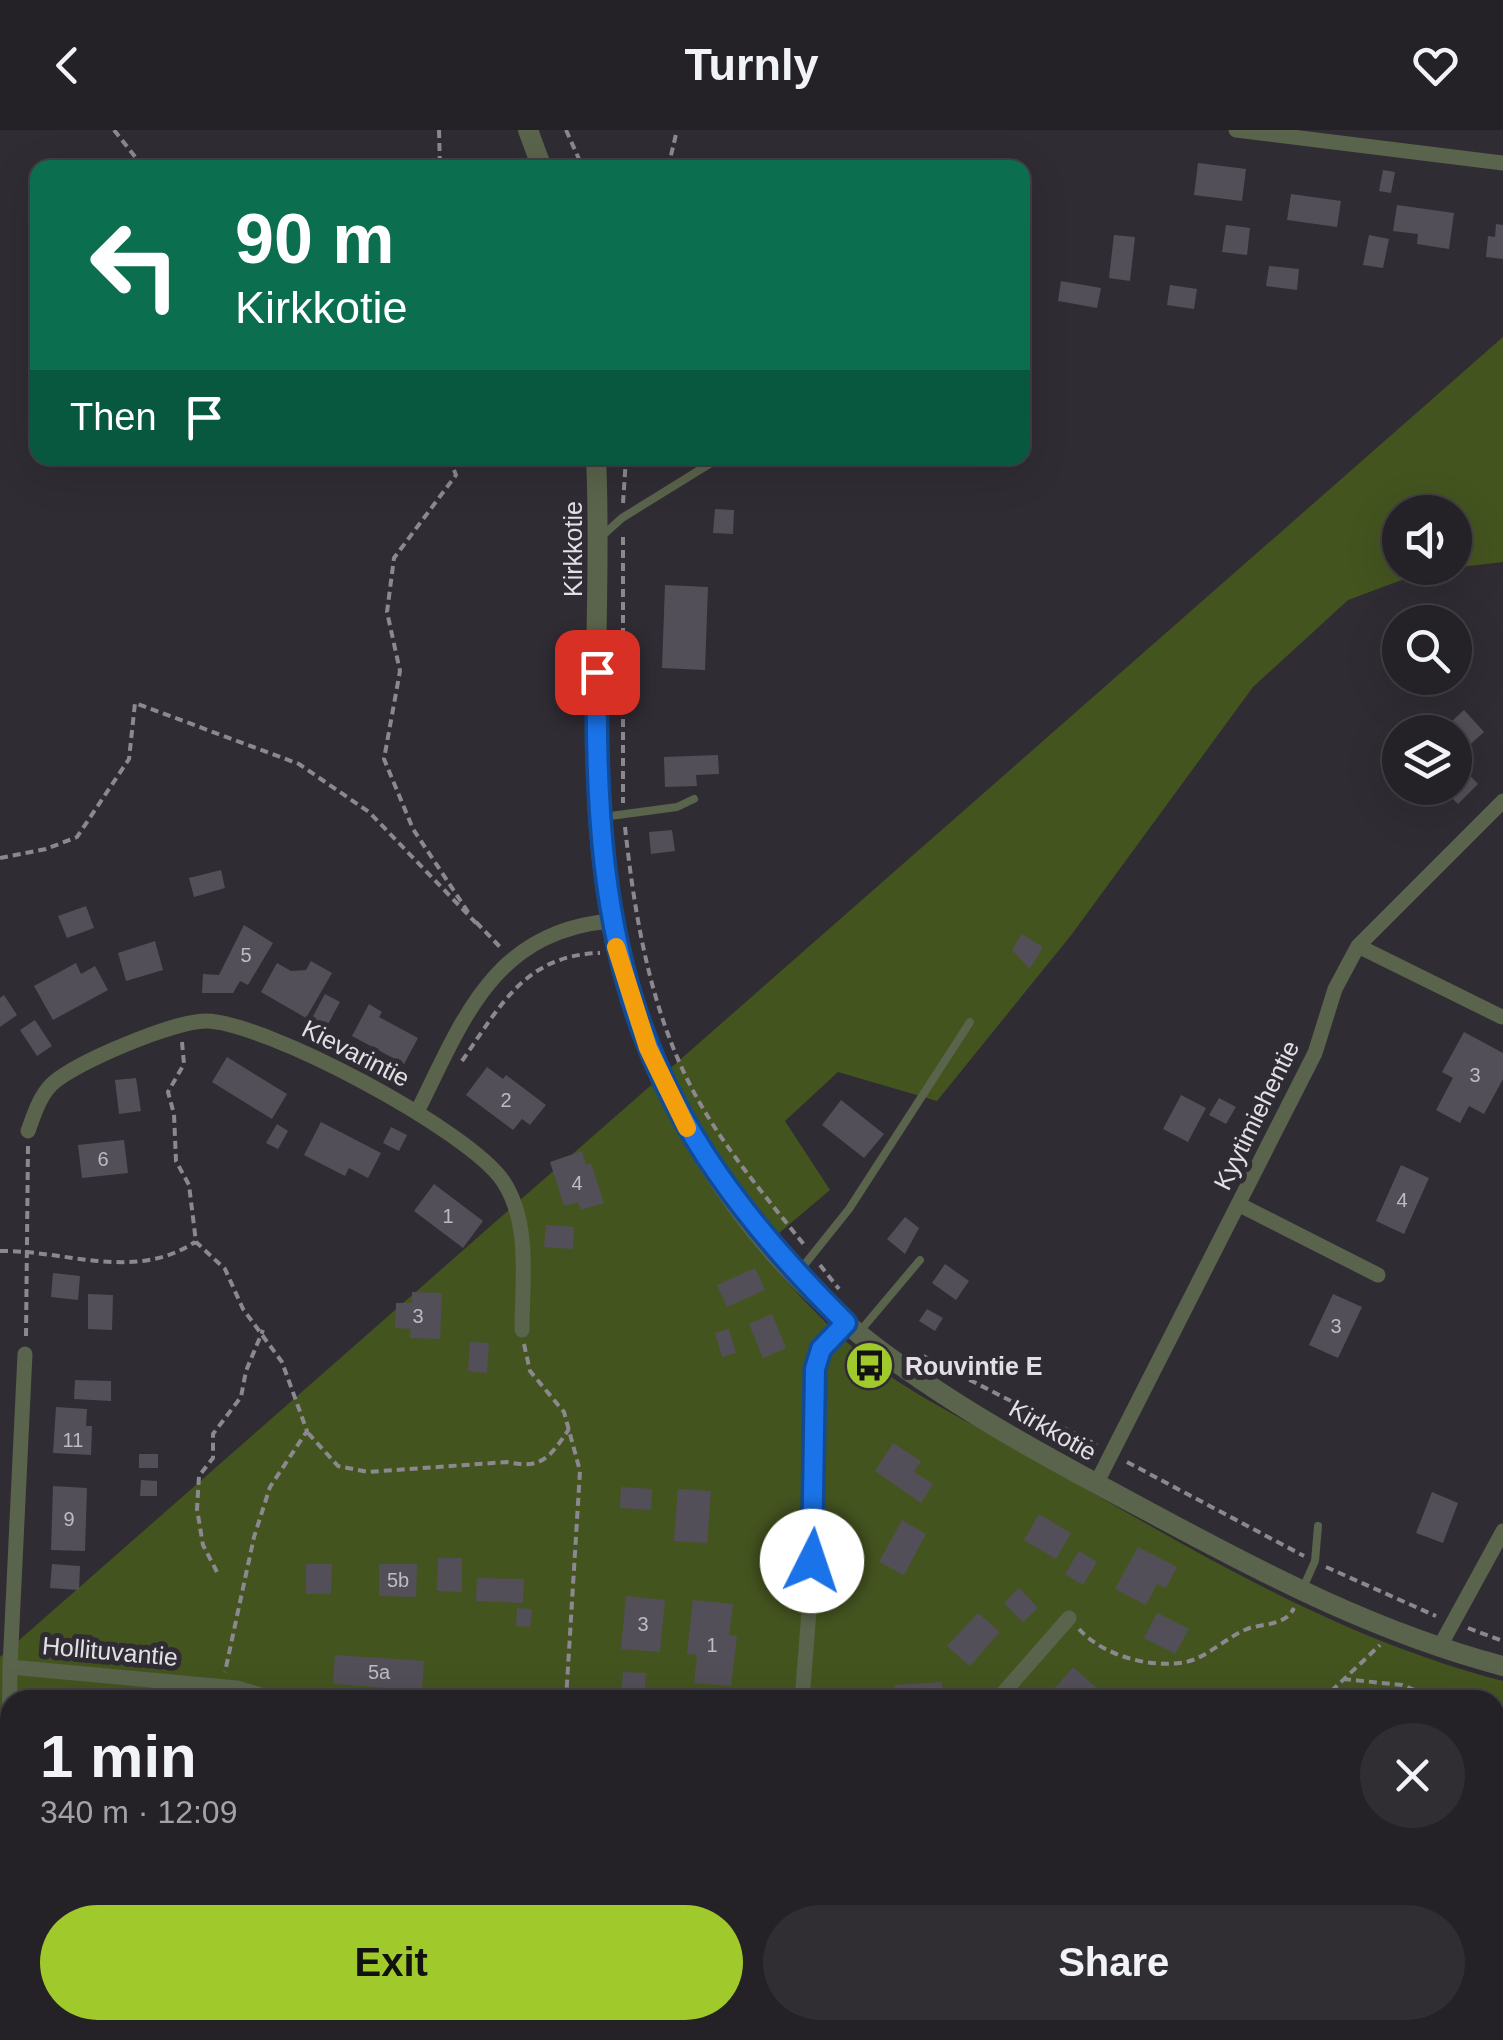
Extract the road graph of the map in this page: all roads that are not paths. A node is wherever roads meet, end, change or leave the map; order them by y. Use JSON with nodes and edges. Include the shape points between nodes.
{"nodes":[{"id":1,"x":528,"y":130,"type":"edge"},
{"id":2,"x":1236,"y":130,"type":"edge"},
{"id":3,"x":539,"y":160,"type":"edge"},
{"id":4,"x":1503,"y":162,"type":"edge"},
{"id":5,"x":596,"y":465,"type":"edge"},
{"id":6,"x":708,"y":465,"type":"edge"},
{"id":7,"x":599,"y":539,"type":"junction"},
{"id":8,"x":694,"y":800,"type":"dead end"},
{"id":9,"x":1503,"y":802,"type":"edge"},
{"id":10,"x":598,"y":818,"type":"junction"},
{"id":11,"x":610,"y":922,"type":"junction"},
{"id":12,"x":1358,"y":946,"type":"junction"},
{"id":13,"x":1502,"y":1017,"type":"edge"},
{"id":14,"x":970,"y":1022,"type":"dead end"},
{"id":15,"x":418,"y":1112,"type":"junction"},
{"id":16,"x":28,"y":1131,"type":"road end"},
{"id":17,"x":1240,"y":1205,"type":"junction"},
{"id":18,"x":920,"y":1260,"type":"dead end"},
{"id":19,"x":797,"y":1274,"type":"junction"},
{"id":20,"x":1378,"y":1275,"type":"dead end"},
{"id":21,"x":852,"y":1328,"type":"junction"},
{"id":22,"x":522,"y":1330,"type":"road end"},
{"id":23,"x":25,"y":1354,"type":"road end"},
{"id":24,"x":1096,"y":1484,"type":"junction"},
{"id":25,"x":1318,"y":1526,"type":"dead end"},
{"id":26,"x":1503,"y":1531,"type":"edge"},
{"id":27,"x":1301,"y":1592,"type":"junction"},
{"id":28,"x":1069,"y":1618,"type":"road end"},
{"id":29,"x":1439,"y":1648,"type":"junction"},
{"id":30,"x":1503,"y":1666,"type":"edge"},
{"id":31,"x":10,"y":1667,"type":"junction"},
{"id":32,"x":10,"y":1690,"type":"edge"},
{"id":33,"x":244,"y":1690,"type":"edge"},
{"id":34,"x":803,"y":1690,"type":"edge"},
{"id":35,"x":1006,"y":1690,"type":"edge"}],
"edges":[{"from":1,"to":3,"type":"street"},
{"from":2,"to":4,"type":"street"},
{"from":5,"to":7,"type":"street","name":"Kirkkotie"},
{"from":6,"to":7,"type":"lane"},
{"from":7,"to":10,"type":"street","name":"Kirkkotie"},
{"from":8,"to":10,"type":"lane"},
{"from":9,"to":12,"type":"street","name":"Kyytimiehentie"},
{"from":10,"to":11,"type":"street","name":"Kirkkotie"},
{"from":11,"to":15,"type":"street","name":"Kievarintie","via":[[574,924],[511,958],[475,997]]},
{"from":11,"to":19,"type":"street","name":"Kirkkotie","via":[[670,1098],[701,1152]]},
{"from":12,"to":13,"type":"street"},
{"from":12,"to":17,"type":"street","name":"Kyytimiehentie","via":[[1335,989],[1316,1053]]},
{"from":14,"to":19,"type":"lane","via":[[849,1209]]},
{"from":15,"to":16,"type":"street","name":"Kievarintie","via":[[248,1027],[203,1021],[125,1044],[53,1083]]},
{"from":15,"to":22,"type":"street","via":[[483,1156],[506,1184],[523,1235]]},
{"from":17,"to":20,"type":"street"},
{"from":17,"to":24,"type":"street","name":"Kyytimiehentie"},
{"from":18,"to":21,"type":"lane"},
{"from":19,"to":21,"type":"street","name":"Kirkkotie"},
{"from":21,"to":24,"type":"street","name":"Kirkkotie","via":[[918,1378]]},
{"from":21,"to":34,"type":"street","via":[[821,1349],[815,1369],[816,1522]]},
{"from":23,"to":31,"type":"street","name":"Hollituvantie"},
{"from":24,"to":27,"type":"street","name":"Kirkkotie"},
{"from":25,"to":27,"type":"lane"},
{"from":26,"to":29,"type":"street"},
{"from":27,"to":29,"type":"street","name":"Kirkkotie"},
{"from":28,"to":35,"type":"street"},
{"from":29,"to":30,"type":"street","name":"Kirkkotie"},
{"from":31,"to":32,"type":"street"},
{"from":31,"to":33,"type":"street","name":"Hollituvantie"}]}
